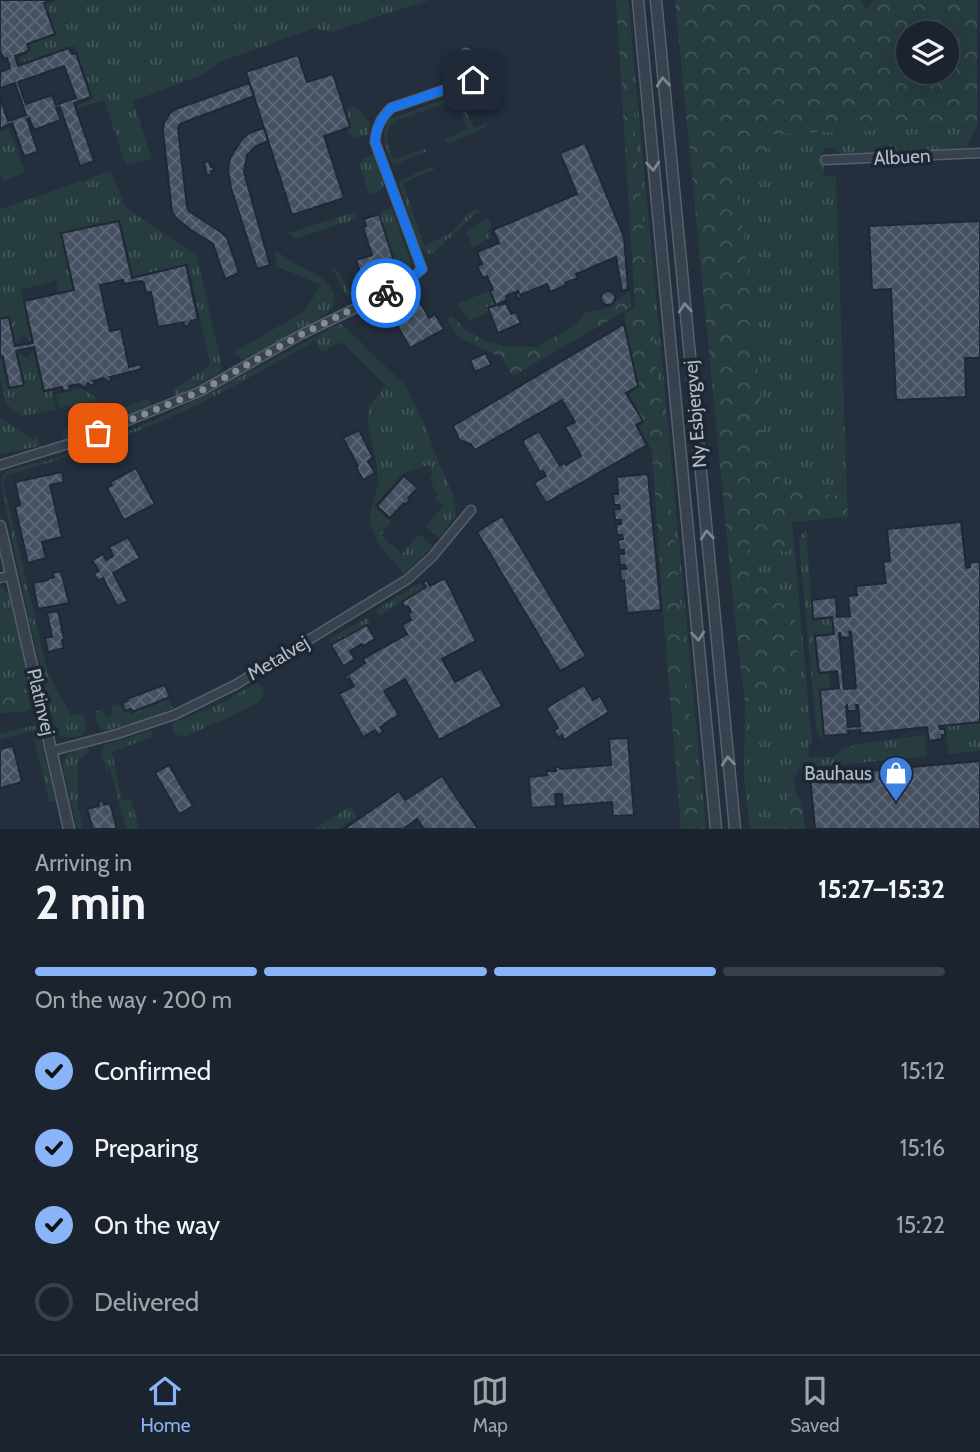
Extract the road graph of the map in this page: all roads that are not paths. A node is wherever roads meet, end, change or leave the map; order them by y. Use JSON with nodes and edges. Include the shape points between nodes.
{"nodes":[{"id":1,"x":638,"y":0,"type":"edge"},
{"id":2,"x":656,"y":0,"type":"edge"},
{"id":3,"x":466,"y":53,"type":"dead end"},
{"id":4,"x":980,"y":153,"type":"edge"},
{"id":5,"x":825,"y":160,"type":"dead end"},
{"id":6,"x":0,"y":465,"type":"edge"},
{"id":7,"x":471,"y":510,"type":"dead end"},
{"id":8,"x":0,"y":526,"type":"edge"},
{"id":9,"x":12,"y":575,"type":"junction"},
{"id":10,"x":0,"y":578,"type":"edge"},
{"id":11,"x":52,"y":751,"type":"junction"},
{"id":12,"x":69,"y":829,"type":"edge"},
{"id":13,"x":716,"y":829,"type":"edge"},
{"id":14,"x":735,"y":829,"type":"edge"}],
"edges":[{"from":1,"to":13,"type":"street","name":"Ny Esbjergvej","one_way":true},
{"from":14,"to":2,"type":"street","name":"Ny Esbjergvej","one_way":true},
{"from":3,"to":6,"type":"street","via":[[473,80],[391,108],[376,129],[375,142],[422,269],[404,285],[302,334],[199,392],[78,441]]},
{"from":4,"to":5,"type":"street","name":"Albuen"},
{"from":7,"to":11,"type":"street","name":"Metalvej","via":[[432,558],[408,579],[235,685],[174,715]]},
{"from":8,"to":9,"type":"street","name":"Platinvej"},
{"from":9,"to":10,"type":"street"},
{"from":9,"to":11,"type":"street","name":"Platinvej"},
{"from":11,"to":12,"type":"street","name":"Platinvej"}]}
